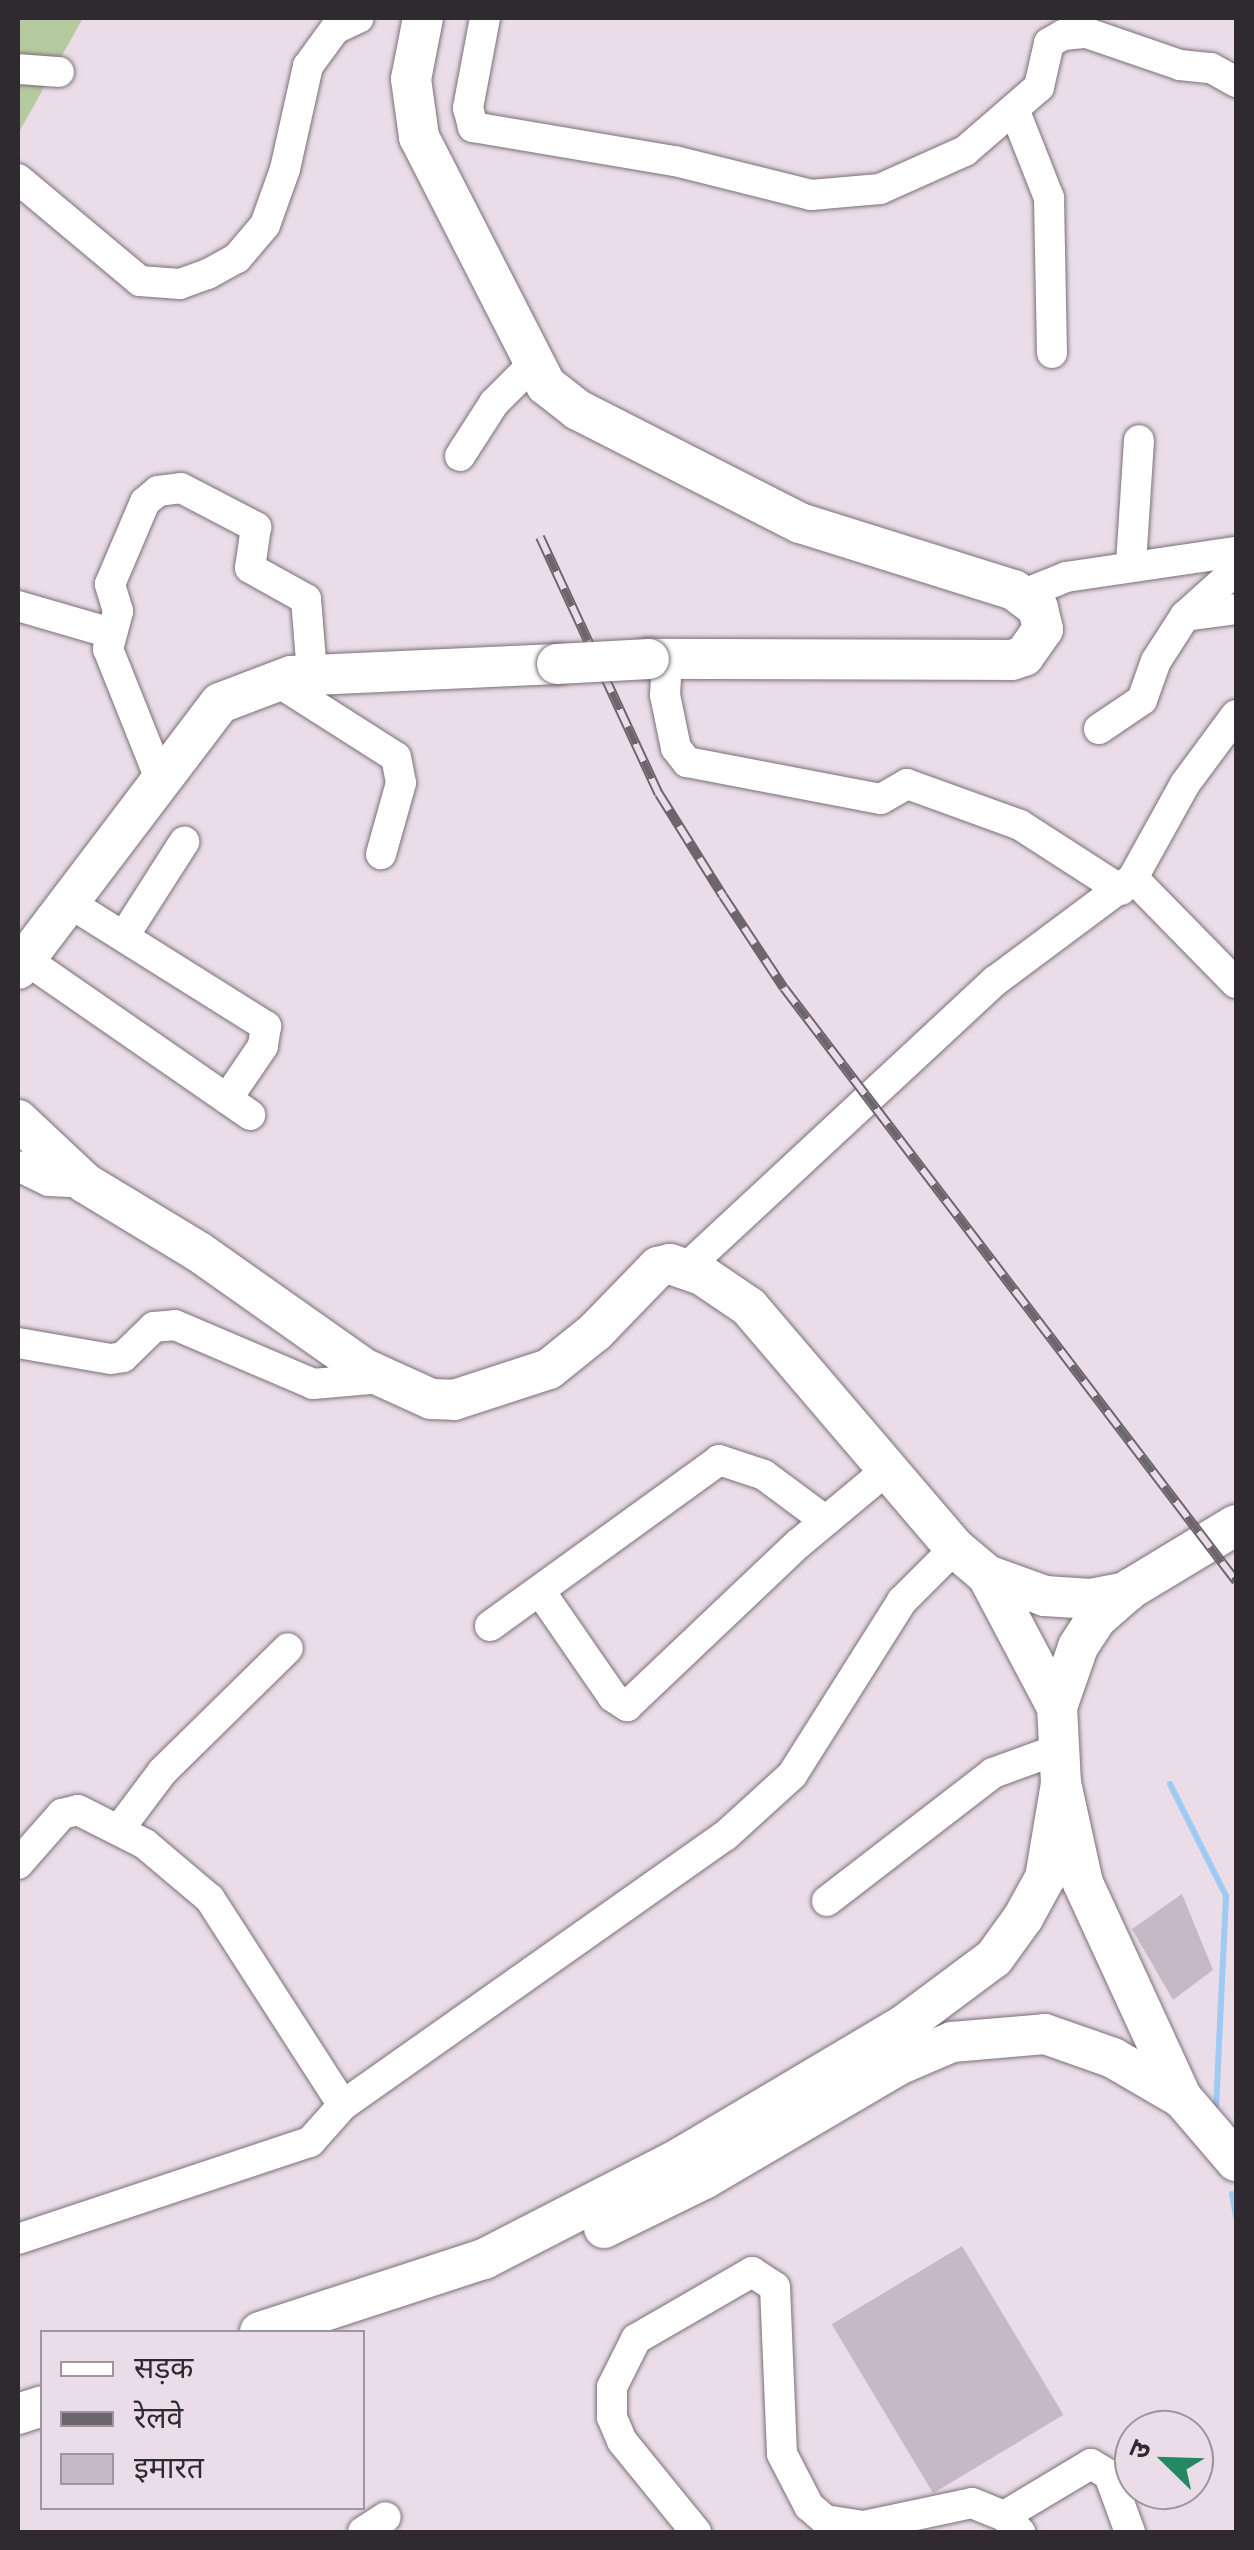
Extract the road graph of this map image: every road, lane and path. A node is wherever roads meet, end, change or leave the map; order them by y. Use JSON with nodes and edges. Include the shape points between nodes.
{"nodes":[{"id":1,"x":359,"y":18,"type":"edge"},
{"id":2,"x":422,"y":18,"type":"edge"},
{"id":3,"x":485,"y":18,"type":"edge"},
{"id":4,"x":18,"y":69,"type":"edge"},
{"id":5,"x":59,"y":72,"type":"dead end"},
{"id":6,"x":1236,"y":82,"type":"edge"},
{"id":7,"x":1014,"y":109,"type":"junction"},
{"id":8,"x":18,"y":179,"type":"edge"},
{"id":9,"x":1052,"y":352,"type":"dead end"},
{"id":10,"x":533,"y":364,"type":"junction"},
{"id":11,"x":1139,"y":440,"type":"dead end"},
{"id":12,"x":460,"y":456,"type":"dead end"},
{"id":13,"x":1236,"y":552,"type":"edge"},
{"id":14,"x":1130,"y":564,"type":"junction"},
{"id":15,"x":1236,"y":570,"type":"edge"},
{"id":16,"x":1022,"y":595,"type":"junction"},
{"id":17,"x":18,"y":606,"type":"edge"},
{"id":18,"x":1236,"y":609,"type":"edge"},
{"id":19,"x":1184,"y":616,"type":"junction"},
{"id":20,"x":18,"y":618,"type":"edge"},
{"id":21,"x":110,"y":638,"type":"junction"},
{"id":22,"x":658,"y":659,"type":"junction"},
{"id":23,"x":294,"y":677,"type":"junction"},
{"id":24,"x":1236,"y":715,"type":"edge"},
{"id":25,"x":1098,"y":729,"type":"dead end"},
{"id":26,"x":160,"y":779,"type":"junction"},
{"id":27,"x":184,"y":842,"type":"dead end"},
{"id":28,"x":381,"y":854,"type":"dead end"},
{"id":29,"x":1127,"y":884,"type":"junction"},
{"id":30,"x":68,"y":902,"type":"junction"},
{"id":31,"x":124,"y":936,"type":"junction"},
{"id":32,"x":21,"y":964,"type":"edge"},
{"id":33,"x":1236,"y":983,"type":"edge"},
{"id":34,"x":18,"y":1120,"type":"edge"},
{"id":35,"x":18,"y":1166,"type":"edge"},
{"id":36,"x":86,"y":1183,"type":"junction"},
{"id":37,"x":686,"y":1268,"type":"junction"},
{"id":38,"x":18,"y":1343,"type":"edge"},
{"id":39,"x":382,"y":1378,"type":"junction"},
{"id":40,"x":890,"y":1468,"type":"junction"},
{"id":41,"x":826,"y":1521,"type":"junction"},
{"id":42,"x":1236,"y":1525,"type":"edge"},
{"id":43,"x":955,"y":1548,"type":"junction"},
{"id":44,"x":987,"y":1575,"type":"junction"},
{"id":45,"x":1126,"y":1592,"type":"junction"},
{"id":46,"x":542,"y":1594,"type":"junction"},
{"id":47,"x":490,"y":1626,"type":"dead end"},
{"id":48,"x":288,"y":1648,"type":"dead end"},
{"id":49,"x":1057,"y":1706,"type":"junction"},
{"id":50,"x":1060,"y":1766,"type":"junction"},
{"id":51,"x":120,"y":1828,"type":"junction"},
{"id":52,"x":18,"y":1864,"type":"edge"},
{"id":53,"x":827,"y":1902,"type":"dead end"},
{"id":54,"x":1182,"y":2098,"type":"junction"},
{"id":55,"x":342,"y":2105,"type":"junction"},
{"id":56,"x":1236,"y":2161,"type":"edge"},
{"id":57,"x":18,"y":2239,"type":"edge"},
{"id":58,"x":266,"y":2330,"type":"edge"},
{"id":59,"x":348,"y":2330,"type":"edge"},
{"id":60,"x":1012,"y":2524,"type":"edge"},
{"id":61,"x":696,"y":2532,"type":"edge"},
{"id":62,"x":1130,"y":2532,"type":"edge"}],
"edges":[{"from":1,"to":8,"type":"street","via":[[334,29],[308,66],[265,224],[237,258],[208,274],[180,284],[140,281]]},
{"from":2,"to":10,"type":"main road","via":[[411,79],[419,137]]},
{"from":3,"to":7,"type":"street","via":[[468,108],[472,127],[675,161],[811,195],[858,193],[910,179],[965,151]]},
{"from":4,"to":5,"type":"street"},
{"from":6,"to":7,"type":"street","via":[[1211,68],[1180,66],[1087,34],[1063,35],[1049,44],[1044,82]]},
{"from":7,"to":9,"type":"street","via":[[1049,198]]},
{"from":10,"to":12,"type":"street","via":[[494,403]]},
{"from":10,"to":16,"type":"main road","via":[[546,386],[578,410],[800,523]]},
{"from":11,"to":14,"type":"street"},
{"from":13,"to":14,"type":"street"},
{"from":14,"to":16,"type":"street","via":[[1066,577]]},
{"from":15,"to":19,"type":"street"},
{"from":16,"to":22,"type":"main road","via":[[1038,608],[1043,629],[1024,656],[1012,660]]},
{"from":17,"to":21,"type":"street"},
{"from":18,"to":19,"type":"street"},
{"from":19,"to":25,"type":"street","via":[[1142,700]]},
{"from":20,"to":21,"type":"street"},
{"from":21,"to":23,"type":"street","via":[[118,611],[110,584],[145,502],[158,490],[181,488],[256,526],[250,568],[306,599]]},
{"from":21,"to":26,"type":"street"},
{"from":22,"to":23,"type":"main road","bridge":true},
{"from":22,"to":29,"type":"street","via":[[676,748],[687,762],[881,799],[907,784],[1020,825]]},
{"from":23,"to":26,"type":"main road","via":[[220,703]]},
{"from":23,"to":28,"type":"street","via":[[396,757],[401,782]]},
{"from":24,"to":29,"type":"street","via":[[1185,784]]},
{"from":26,"to":30,"type":"main road"},
{"from":27,"to":31,"type":"street"},
{"from":29,"to":33,"type":"street"},
{"from":29,"to":37,"type":"street","via":[[995,980]]},
{"from":30,"to":31,"type":"street"},
{"from":30,"to":32,"type":"main road"},
{"from":31,"to":32,"type":"street","via":[[266,1026],[239,1106]]},
{"from":34,"to":36,"type":"main road"},
{"from":35,"to":36,"type":"street","via":[[49,1181]]},
{"from":36,"to":39,"type":"main road"},
{"from":37,"to":39,"type":"main road","via":[[670,1264],[645,1276],[596,1332],[528,1378],[454,1400],[431,1400]]},
{"from":37,"to":40,"type":"main road","via":[[758,1316]]},
{"from":38,"to":39,"type":"street","via":[[111,1359],[176,1324],[312,1384]]},
{"from":40,"to":41,"type":"street"},
{"from":40,"to":43,"type":"main road"},
{"from":41,"to":46,"type":"street","via":[[764,1474],[719,1460]]},
{"from":41,"to":46,"type":"street","via":[[626,1706]]},
{"from":42,"to":45,"type":"main road"},
{"from":43,"to":44,"type":"main road"},
{"from":43,"to":55,"type":"street","via":[[902,1601],[770,1800]]},
{"from":44,"to":45,"type":"main road","via":[[1045,1596],[1091,1599]]},
{"from":44,"to":49,"type":"main road"},
{"from":45,"to":49,"type":"main road","via":[[1078,1648]]},
{"from":46,"to":47,"type":"street"},
{"from":48,"to":51,"type":"street","via":[[162,1771]]},
{"from":49,"to":50,"type":"main road"},
{"from":50,"to":53,"type":"street","via":[[993,1773]]},
{"from":50,"to":54,"type":"main road","via":[[1083,1883]]},
{"from":50,"to":58,"type":"main road","via":[[1045,1878],[1022,1918],[994,1958],[904,2024],[676,2161],[484,2259]]},
{"from":51,"to":52,"type":"street","via":[[87,1811],[70,1811]]},
{"from":51,"to":55,"type":"street","via":[[210,1900]]},
{"from":54,"to":56,"type":"main road"},
{"from":54,"to":59,"type":"main road","via":[[1113,2058],[1045,2034],[952,2042],[898,2065],[704,2179],[506,2276]]},
{"from":55,"to":57,"type":"street","via":[[292,2151]]},
{"from":60,"to":61,"type":"street","via":[[972,2503],[864,2526],[825,2520],[809,2506],[782,2454],[778,2324],[772,2281],[760,2273],[739,2275],[636,2339],[616,2373],[612,2417],[622,2441]]},
{"from":60,"to":62,"type":"street","via":[[1091,2464],[1110,2475]]}]}
